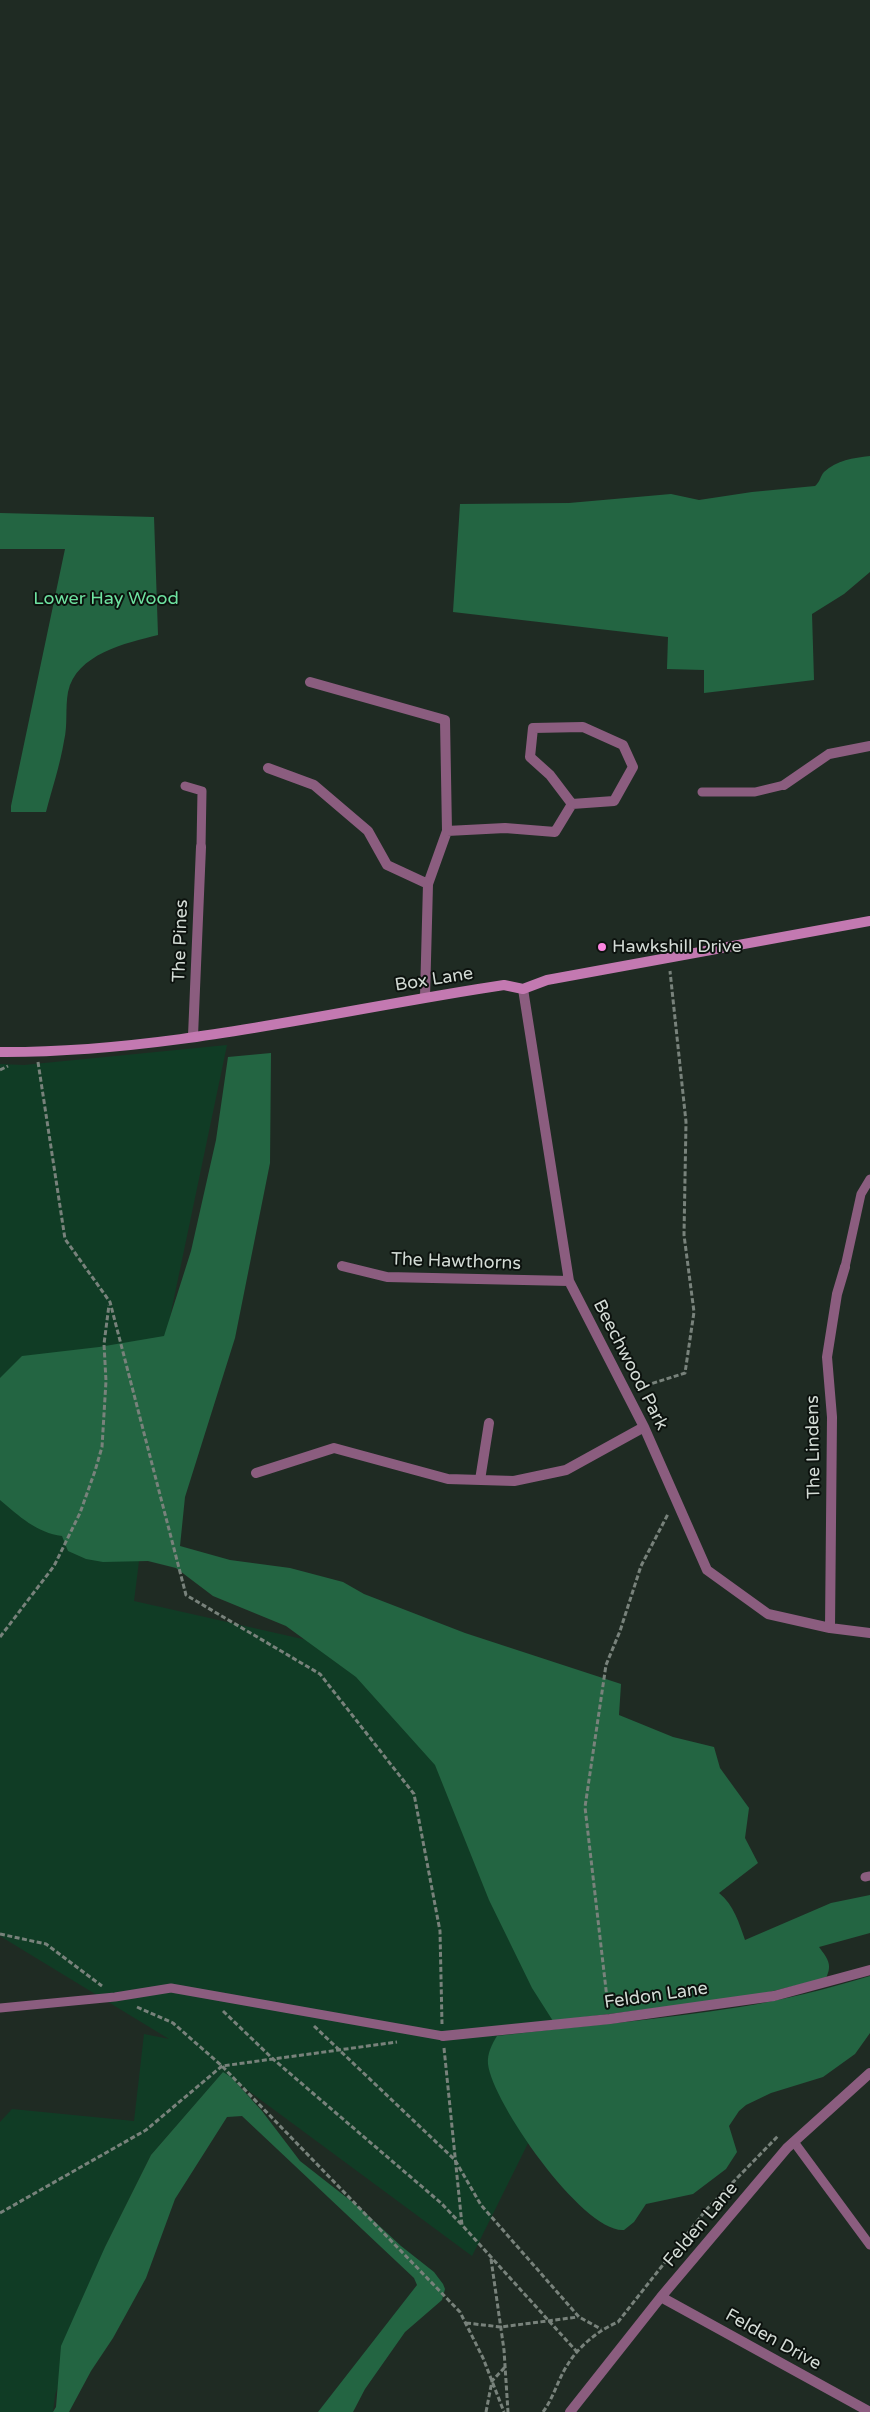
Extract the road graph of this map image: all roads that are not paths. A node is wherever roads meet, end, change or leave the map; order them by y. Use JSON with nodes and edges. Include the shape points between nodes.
{"nodes":[{"id":1,"x":310,"y":682,"type":"dead end"},
{"id":2,"x":870,"y":746,"type":"edge"},
{"id":3,"x":268,"y":768,"type":"dead end"},
{"id":4,"x":784,"y":785,"type":"joint"},
{"id":5,"x":185,"y":786,"type":"dead end"},
{"id":6,"x":702,"y":792,"type":"dead end"},
{"id":7,"x":572,"y":804,"type":"junction"},
{"id":8,"x":447,"y":831,"type":"junction"},
{"id":9,"x":201,"y":847,"type":"joint"},
{"id":10,"x":428,"y":884,"type":"junction"},
{"id":11,"x":870,"y":921,"type":"edge"},
{"id":12,"x":522,"y":989,"type":"junction"},
{"id":13,"x":425,"y":997,"type":"junction"},
{"id":14,"x":193,"y":1036,"type":"junction"},
{"id":15,"x":0,"y":1052,"type":"edge"},
{"id":16,"x":870,"y":1179,"type":"edge"},
{"id":17,"x":342,"y":1266,"type":"dead end"},
{"id":18,"x":845,"y":1267,"type":"joint"},
{"id":19,"x":569,"y":1281,"type":"junction"},
{"id":20,"x":489,"y":1423,"type":"dead end"},
{"id":21,"x":644,"y":1427,"type":"junction"},
{"id":22,"x":256,"y":1473,"type":"dead end"},
{"id":23,"x":480,"y":1480,"type":"junction"},
{"id":24,"x":830,"y":1628,"type":"junction"},
{"id":25,"x":870,"y":1633,"type":"edge"},
{"id":26,"x":870,"y":1970,"type":"edge"},
{"id":27,"x":0,"y":2008,"type":"edge"},
{"id":28,"x":443,"y":2036,"type":"joint"},
{"id":29,"x":870,"y":2073,"type":"edge"},
{"id":30,"x":794,"y":2142,"type":"junction"},
{"id":31,"x":870,"y":2245,"type":"edge"},
{"id":32,"x":661,"y":2297,"type":"junction"},
{"id":33,"x":570,"y":2412,"type":"edge"},
{"id":34,"x":870,"y":2412,"type":"edge"}],
"edges":[{"from":1,"to":8,"type":"street","via":[[444,720]]},
{"from":2,"to":4,"type":"street","via":[[829,754]]},
{"from":3,"to":10,"type":"street","via":[[314,785],[368,830],[387,865]]},
{"from":4,"to":6,"type":"lane","via":[[755,792]]},
{"from":5,"to":9,"type":"lane","via":[[202,791]]},
{"from":7,"to":7,"type":"street","via":[[614,801],[633,767],[623,745],[583,728],[533,728],[530,757],[550,775]]},
{"from":7,"to":8,"type":"street","via":[[555,832],[505,828]]},
{"from":8,"to":10,"type":"street"},
{"from":9,"to":14,"type":"street","name":"The Pines"},
{"from":10,"to":13,"type":"street"},
{"from":11,"to":12,"type":"main road","name":"Box Lane","via":[[547,980]]},
{"from":12,"to":13,"type":"main road","name":"Box Lane","via":[[504,985]]},
{"from":12,"to":19,"type":"street","name":"Beechwood Park"},
{"from":13,"to":14,"type":"main road","name":"Box Lane"},
{"from":14,"to":15,"type":"main road","name":"Box Lane","via":[[73,1051]]},
{"from":16,"to":18,"type":"lane","via":[[861,1194]]},
{"from":17,"to":19,"type":"street","name":"The Hawthorns","via":[[386,1277]]},
{"from":18,"to":24,"type":"street","name":"The Lindens","via":[[837,1294],[827,1357],[832,1417]]},
{"from":19,"to":21,"type":"street","name":"Beechwood Park"},
{"from":20,"to":23,"type":"street"},
{"from":21,"to":23,"type":"street","via":[[566,1470],[514,1481]]},
{"from":21,"to":24,"type":"street","name":"Beechwood Park","via":[[707,1570],[768,1614]]},
{"from":22,"to":23,"type":"street","via":[[334,1448],[448,1479]]},
{"from":24,"to":25,"type":"street","name":"Beechwood Park"},
{"from":26,"to":28,"type":"street","name":"Feldon Lane","via":[[774,1996],[610,2019]]},
{"from":27,"to":28,"type":"lane","via":[[171,1988]]},
{"from":29,"to":30,"type":"street","name":"Felden Lane"},
{"from":30,"to":31,"type":"lane"},
{"from":30,"to":32,"type":"street","name":"Felden Lane"},
{"from":32,"to":33,"type":"street","name":"Felden Lane"},
{"from":32,"to":34,"type":"street","name":"Felden Drive"}]}
